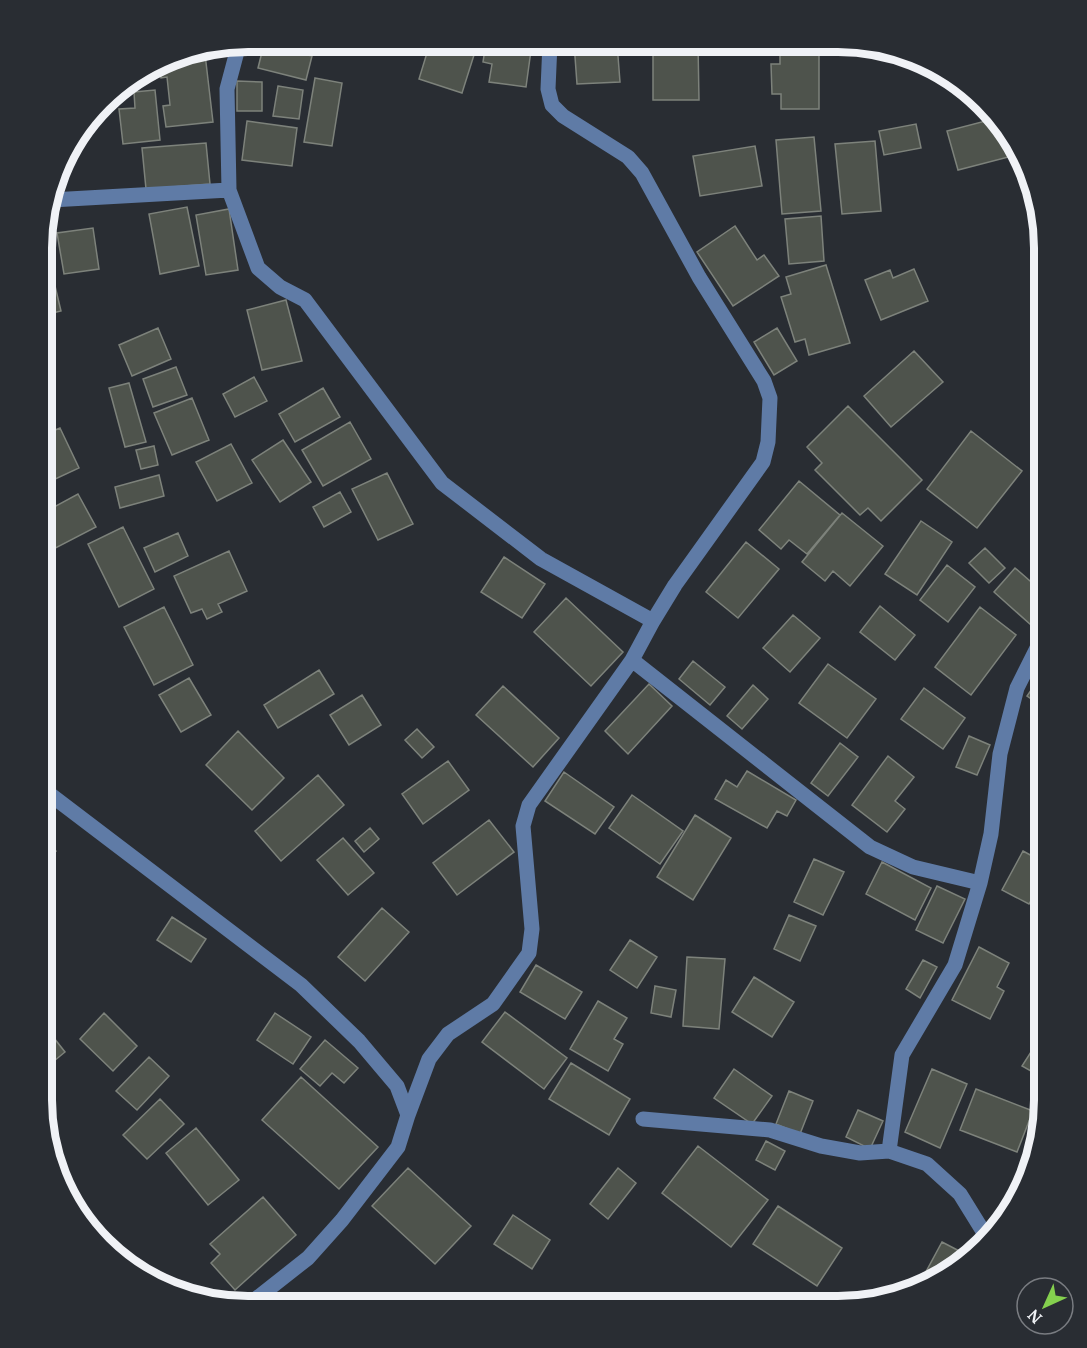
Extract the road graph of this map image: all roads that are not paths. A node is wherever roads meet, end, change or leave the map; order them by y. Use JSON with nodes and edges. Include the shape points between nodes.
{"nodes":[{"id":1,"x":550,"y":52,"type":"edge"},
{"id":2,"x":236,"y":53,"type":"edge"},
{"id":3,"x":229,"y":190,"type":"junction"},
{"id":4,"x":59,"y":200,"type":"edge"},
{"id":5,"x":653,"y":621,"type":"junction"},
{"id":6,"x":1034,"y":654,"type":"edge"},
{"id":7,"x":632,"y":660,"type":"junction"},
{"id":8,"x":52,"y":796,"type":"edge"},
{"id":9,"x":980,"y":882,"type":"junction"},
{"id":10,"x":408,"y":1115,"type":"junction"},
{"id":11,"x":644,"y":1119,"type":"dead end"},
{"id":12,"x":889,"y":1151,"type":"junction"},
{"id":13,"x":983,"y":1232,"type":"edge"},
{"id":14,"x":261,"y":1295,"type":"edge"}],
"edges":[{"from":1,"to":5,"type":"street","via":[[548,89],[552,105],[628,157],[642,174],[699,277],[764,381],[770,398],[763,462]]},
{"from":2,"to":3,"type":"street","via":[[226,89]]},
{"from":3,"to":4,"type":"street"},
{"from":3,"to":5,"type":"street","via":[[258,268],[280,287],[305,300],[442,483],[541,559]]},
{"from":5,"to":7,"type":"street"},
{"from":6,"to":9,"type":"street","via":[[1017,688],[1000,754],[991,834]]},
{"from":7,"to":9,"type":"street","via":[[870,847],[913,867]]},
{"from":7,"to":10,"type":"street","via":[[529,805],[523,826],[532,930],[530,952],[493,1004],[448,1034],[429,1059]]},
{"from":8,"to":10,"type":"street","via":[[300,985],[358,1041],[397,1086]]},
{"from":9,"to":12,"type":"street","via":[[955,965],[902,1055]]},
{"from":10,"to":14,"type":"street","via":[[398,1147],[342,1220],[308,1258]]},
{"from":11,"to":12,"type":"street","via":[[770,1130],[860,1153]]},
{"from":12,"to":13,"type":"street","via":[[927,1164],[960,1194]]}]}
